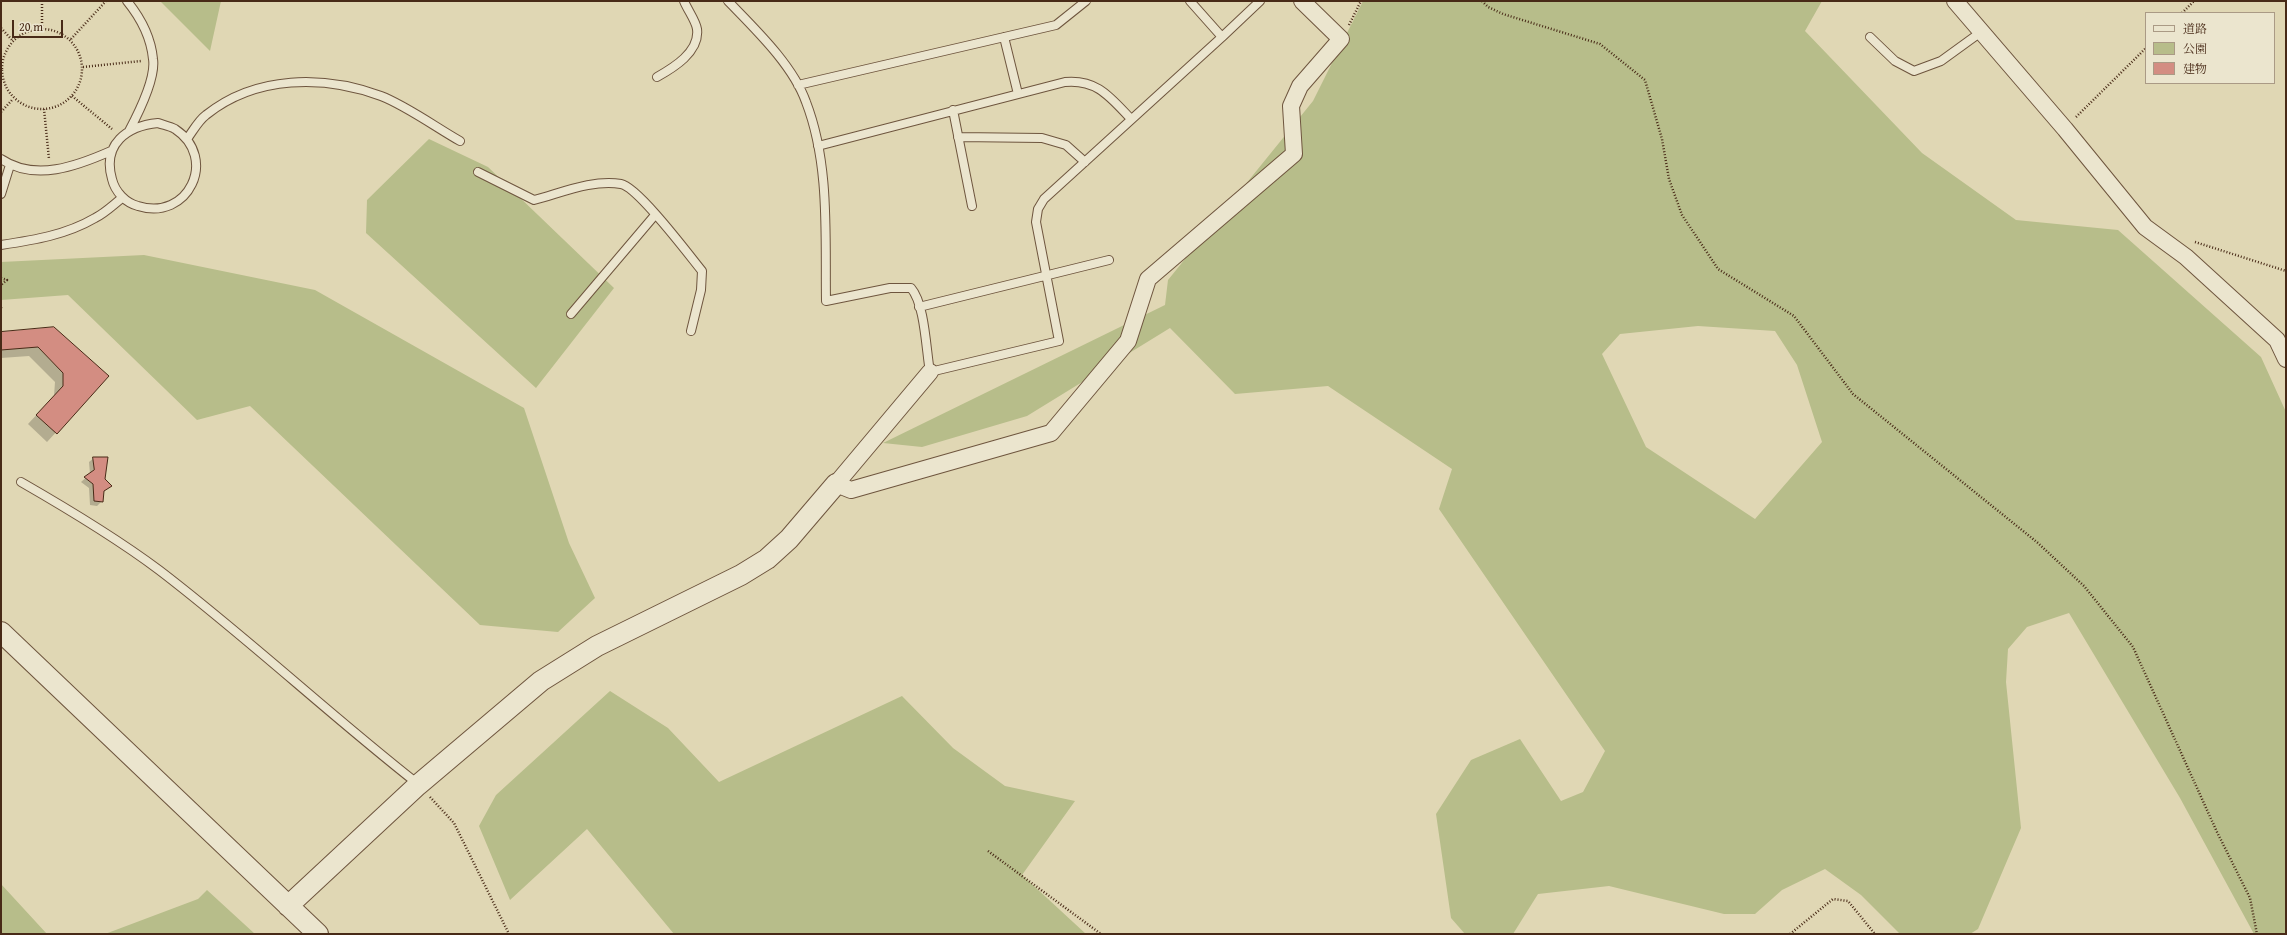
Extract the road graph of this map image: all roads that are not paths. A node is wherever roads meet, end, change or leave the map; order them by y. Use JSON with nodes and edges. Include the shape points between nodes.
{"nodes":[{"id":1,"x":127,"y":1,"type":"edge"},
{"id":2,"x":684,"y":1,"type":"edge"},
{"id":3,"x":728,"y":1,"type":"edge"},
{"id":4,"x":1086,"y":1,"type":"edge"},
{"id":5,"x":1190,"y":1,"type":"edge"},
{"id":6,"x":1260,"y":1,"type":"edge"},
{"id":7,"x":1302,"y":1,"type":"edge"},
{"id":8,"x":1955,"y":1,"type":"edge"},
{"id":9,"x":1981,"y":32,"type":"junction"},
{"id":10,"x":1004,"y":37,"type":"junction"},
{"id":11,"x":1222,"y":37,"type":"junction"},
{"id":12,"x":1870,"y":37,"type":"dead end"},
{"id":13,"x":657,"y":77,"type":"dead end"},
{"id":14,"x":798,"y":85,"type":"junction"},
{"id":15,"x":1018,"y":94,"type":"junction"},
{"id":16,"x":953,"y":110,"type":"junction"},
{"id":17,"x":1131,"y":119,"type":"junction"},
{"id":18,"x":129,"y":131,"type":"junction"},
{"id":19,"x":958,"y":137,"type":"junction"},
{"id":20,"x":187,"y":139,"type":"junction"},
{"id":21,"x":460,"y":141,"type":"dead end"},
{"id":22,"x":818,"y":146,"type":"junction"},
{"id":23,"x":111,"y":152,"type":"junction"},
{"id":24,"x":1,"y":159,"type":"edge"},
{"id":25,"x":1085,"y":162,"type":"junction"},
{"id":26,"x":10,"y":165,"type":"junction"},
{"id":27,"x":478,"y":172,"type":"dead end"},
{"id":28,"x":1,"y":194,"type":"edge"},
{"id":29,"x":122,"y":198,"type":"junction"},
{"id":30,"x":972,"y":206,"type":"dead end"},
{"id":31,"x":655,"y":215,"type":"junction"},
{"id":32,"x":1,"y":245,"type":"edge"},
{"id":33,"x":1109,"y":260,"type":"dead end"},
{"id":34,"x":1046,"y":275,"type":"junction"},
{"id":35,"x":919,"y":307,"type":"junction"},
{"id":36,"x":571,"y":314,"type":"dead end"},
{"id":37,"x":691,"y":331,"type":"dead end"},
{"id":38,"x":2286,"y":359,"type":"edge"},
{"id":39,"x":930,"y":372,"type":"junction"},
{"id":40,"x":21,"y":482,"type":"dead end"},
{"id":41,"x":836,"y":484,"type":"junction"},
{"id":42,"x":1,"y":632,"type":"edge"},
{"id":43,"x":418,"y":785,"type":"junction"},
{"id":44,"x":288,"y":906,"type":"junction"},
{"id":45,"x":318,"y":934,"type":"edge"}],
"edges":[{"from":1,"to":18,"type":"lane","via":[[140,18],[154,60],[146,98]]},
{"from":2,"to":13,"type":"lane","via":[[697,30],[693,49],[678,64]]},
{"from":3,"to":14,"type":"lane","via":[[785,65]]},
{"from":4,"to":10,"type":"lane","via":[[1056,25]]},
{"from":5,"to":11,"type":"lane"},
{"from":6,"to":11,"type":"lane"},
{"from":7,"to":41,"type":"street","via":[[1341,39],[1300,86],[1291,106],[1294,154],[1148,279],[1128,341],[1050,433],[851,490]]},
{"from":8,"to":9,"type":"street"},
{"from":9,"to":12,"type":"lane","via":[[1941,61],[1914,71],[1895,61]]},
{"from":9,"to":38,"type":"street","via":[[2145,227],[2186,258],[2277,340]]},
{"from":10,"to":14,"type":"lane"},
{"from":10,"to":15,"type":"lane"},
{"from":11,"to":17,"type":"lane"},
{"from":14,"to":22,"type":"lane","via":[[806,101]]},
{"from":15,"to":16,"type":"lane"},
{"from":15,"to":17,"type":"lane","via":[[1078,80],[1106,92]]},
{"from":16,"to":19,"type":"lane"},
{"from":16,"to":22,"type":"lane"},
{"from":17,"to":25,"type":"lane"},
{"from":18,"to":20,"type":"lane","via":[[141,125],[158,123],[174,128]]},
{"from":18,"to":23,"type":"lane","via":[[121,136]]},
{"from":19,"to":25,"type":"lane","via":[[1042,138],[1066,145]]},
{"from":19,"to":30,"type":"lane"},
{"from":20,"to":21,"type":"lane","via":[[205,116],[234,98],[264,86],[292,81],[341,84],[382,97]]},
{"from":20,"to":29,"type":"lane","via":[[195,154],[196,171],[192,187],[181,200],[166,208],[149,210]]},
{"from":22,"to":35,"type":"lane","via":[[822,168],[826,301],[905,286],[916,294]]},
{"from":23,"to":26,"type":"lane","via":[[82,164],[50,170],[34,171]]},
{"from":23,"to":29,"type":"lane","via":[[112,179]]},
{"from":24,"to":26,"type":"lane"},
{"from":25,"to":34,"type":"lane","via":[[1044,199],[1038,209],[1036,222]]},
{"from":26,"to":28,"type":"lane"},
{"from":27,"to":31,"type":"lane","via":[[534,200],[595,184],[622,184],[633,191]]},
{"from":29,"to":32,"type":"lane","via":[[96,218],[72,230],[45,238]]},
{"from":31,"to":36,"type":"lane"},
{"from":31,"to":37,"type":"lane","via":[[702,271]]},
{"from":33,"to":34,"type":"lane"},
{"from":34,"to":35,"type":"lane"},
{"from":34,"to":39,"type":"lane","via":[[1059,341]]},
{"from":35,"to":39,"type":"lane"},
{"from":39,"to":41,"type":"street"},
{"from":40,"to":43,"type":"lane","via":[[84,519],[158,570],[243,637]]},
{"from":41,"to":43,"type":"street","via":[[789,539],[767,559],[741,575],[597,646],[570,662],[514,703]]},
{"from":42,"to":44,"type":"street"},
{"from":43,"to":44,"type":"street"},
{"from":44,"to":45,"type":"street"}]}
